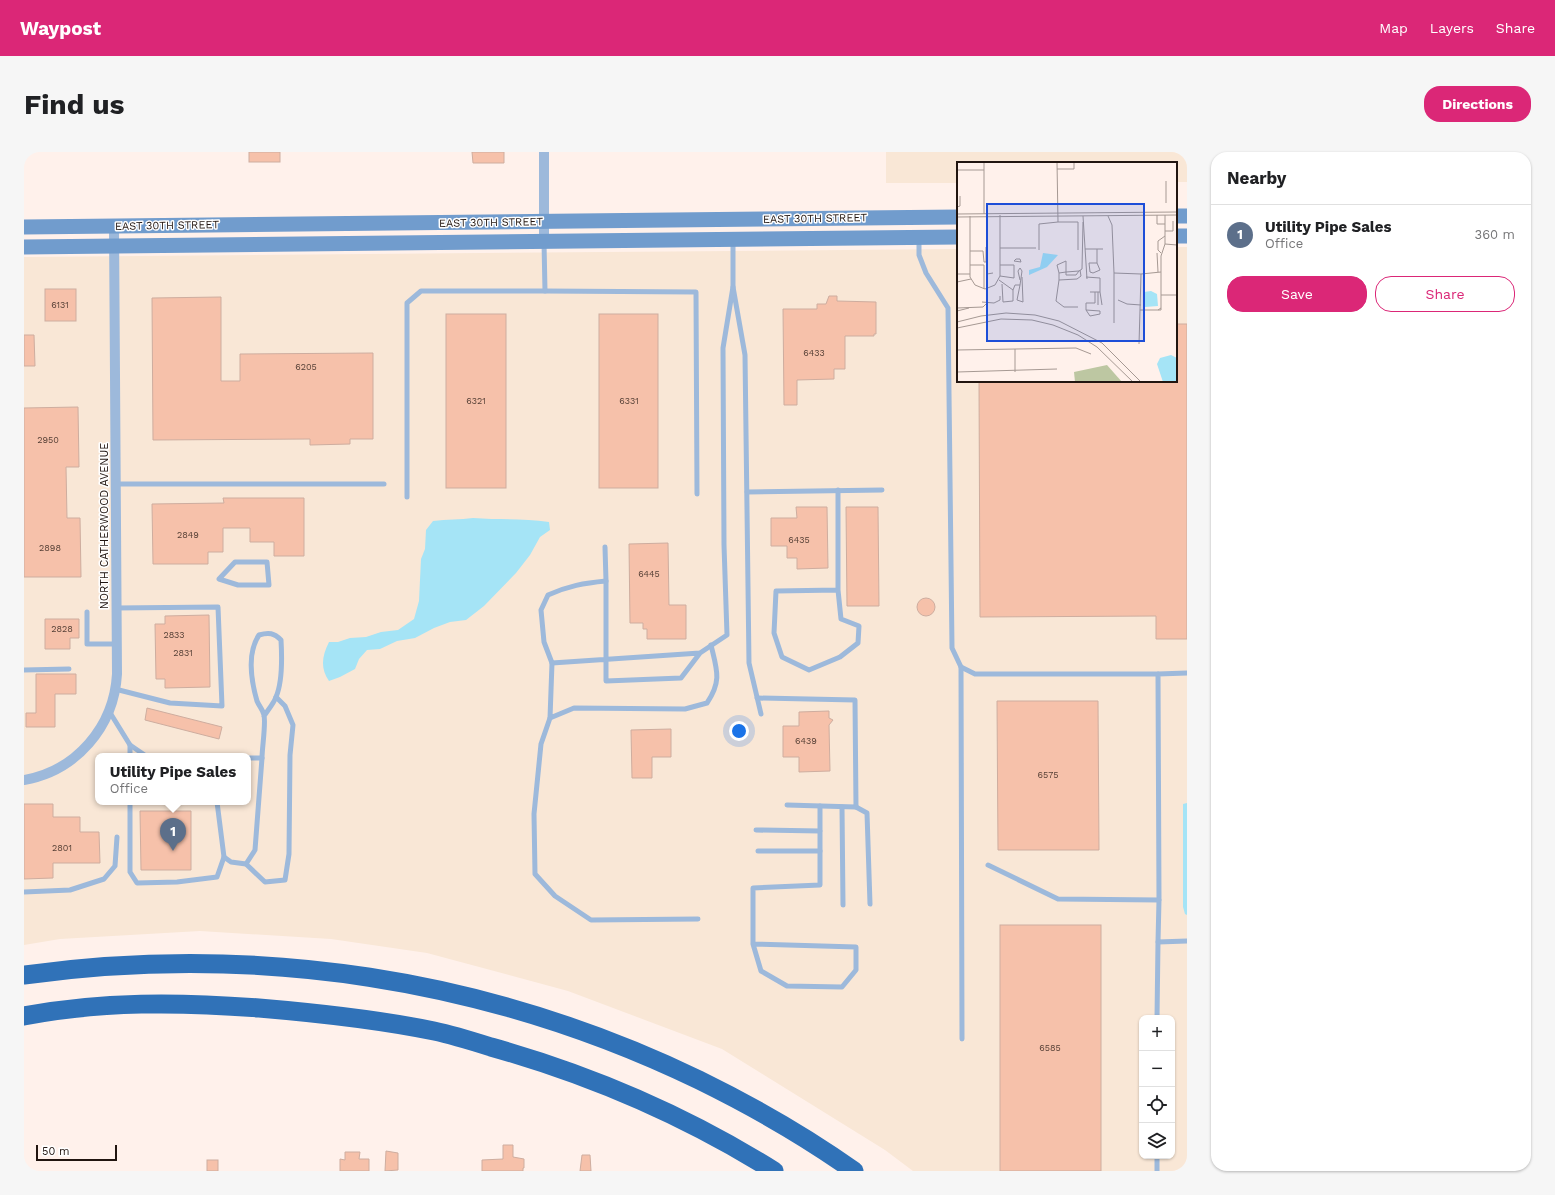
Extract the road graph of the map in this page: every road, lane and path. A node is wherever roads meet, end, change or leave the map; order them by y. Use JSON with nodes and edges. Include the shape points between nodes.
{"nodes":[{"id":1,"x":544,"y":152,"type":"edge"},
{"id":2,"x":957,"y":217,"type":"edge"},
{"id":3,"x":919,"y":218,"type":"junction"},
{"id":4,"x":544,"y":221,"type":"junction"},
{"id":5,"x":114,"y":226,"type":"junction"},
{"id":6,"x":24,"y":227,"type":"edge"},
{"id":7,"x":919,"y":237,"type":"junction"},
{"id":8,"x":957,"y":237,"type":"edge"},
{"id":9,"x":732,"y":239,"type":"junction"},
{"id":10,"x":544,"y":241,"type":"junction"},
{"id":11,"x":115,"y":246,"type":"junction"},
{"id":12,"x":24,"y":247,"type":"edge"},
{"id":13,"x":733,"y":287,"type":"junction"},
{"id":14,"x":545,"y":291,"type":"junction"},
{"id":15,"x":116,"y":484,"type":"junction"},
{"id":16,"x":384,"y":484,"type":"dead end"},
{"id":17,"x":838,"y":490,"type":"junction"},
{"id":18,"x":882,"y":490,"type":"dead end"},
{"id":19,"x":747,"y":492,"type":"junction"},
{"id":20,"x":697,"y":494,"type":"dead end"},
{"id":21,"x":407,"y":497,"type":"dead end"},
{"id":22,"x":605,"y":548,"type":"dead end"},
{"id":23,"x":219,"y":579,"type":"joint"},
{"id":24,"x":606,"y":581,"type":"junction"},
{"id":25,"x":838,"y":590,"type":"junction"},
{"id":26,"x":116,"y":608,"type":"junction"},
{"id":27,"x":87,"y":612,"type":"dead end"},
{"id":28,"x":117,"y":644,"type":"junction"},
{"id":29,"x":711,"y":645,"type":"junction"},
{"id":30,"x":700,"y":653,"type":"junction"},
{"id":31,"x":606,"y":659,"type":"junction"},
{"id":32,"x":552,"y":663,"type":"junction"},
{"id":33,"x":961,"y":667,"type":"junction"},
{"id":34,"x":69,"y":669,"type":"dead end"},
{"id":35,"x":24,"y":670,"type":"edge"},
{"id":36,"x":1187,"y":673,"type":"edge"},
{"id":37,"x":1158,"y":674,"type":"junction"},
{"id":38,"x":115,"y":689,"type":"junction"},
{"id":39,"x":276,"y":697,"type":"junction"},
{"id":40,"x":757,"y":698,"type":"junction"},
{"id":41,"x":109,"y":711,"type":"junction"},
{"id":42,"x":761,"y":714,"type":"dead end"},
{"id":43,"x":264,"y":716,"type":"junction"},
{"id":44,"x":550,"y":718,"type":"junction"},
{"id":45,"x":130,"y":745,"type":"junction"},
{"id":46,"x":130,"y":753,"type":"edge"},
{"id":47,"x":142,"y":753,"type":"edge"},
{"id":48,"x":251,"y":758,"type":"edge"},
{"id":49,"x":262,"y":758,"type":"junction"},
{"id":50,"x":24,"y":780,"type":"edge"},
{"id":51,"x":130,"y":805,"type":"edge"},
{"id":52,"x":217,"y":805,"type":"edge"},
{"id":53,"x":787,"y":805,"type":"dead end"},
{"id":54,"x":820,"y":806,"type":"junction"},
{"id":55,"x":842,"y":807,"type":"junction"},
{"id":56,"x":856,"y":807,"type":"junction"},
{"id":57,"x":756,"y":830,"type":"dead end"},
{"id":58,"x":820,"y":831,"type":"junction"},
{"id":59,"x":117,"y":837,"type":"dead end"},
{"id":60,"x":758,"y":851,"type":"dead end"},
{"id":61,"x":820,"y":851,"type":"junction"},
{"id":62,"x":224,"y":857,"type":"junction"},
{"id":63,"x":246,"y":864,"type":"junction"},
{"id":64,"x":988,"y":865,"type":"dead end"},
{"id":65,"x":24,"y":892,"type":"edge"},
{"id":66,"x":1159,"y":900,"type":"junction"},
{"id":67,"x":870,"y":904,"type":"dead end"},
{"id":68,"x":843,"y":905,"type":"dead end"},
{"id":69,"x":698,"y":919,"type":"dead end"},
{"id":70,"x":1187,"y":941,"type":"edge"},
{"id":71,"x":1158,"y":942,"type":"junction"},
{"id":72,"x":753,"y":944,"type":"junction"},
{"id":73,"x":24,"y":975,"type":"edge"},
{"id":74,"x":1157,"y":1015,"type":"edge"},
{"id":75,"x":24,"y":1016,"type":"edge"},
{"id":76,"x":962,"y":1039,"type":"dead end"},
{"id":77,"x":1157,"y":1159,"type":"edge"},
{"id":78,"x":774,"y":1171,"type":"edge"},
{"id":79,"x":854,"y":1171,"type":"edge"},
{"id":80,"x":1157,"y":1171,"type":"edge"}],
"edges":[{"from":1,"to":4,"type":"street"},
{"from":2,"to":3,"type":"main road","name":"EAST 30TH STREET"},
{"from":3,"to":4,"type":"main road","name":"EAST 30TH STREET"},
{"from":3,"to":7,"type":"main road"},
{"from":4,"to":5,"type":"main road","name":"EAST 30TH STREET"},
{"from":4,"to":10,"type":"street"},
{"from":5,"to":6,"type":"main road","name":"EAST 30TH STREET"},
{"from":5,"to":11,"type":"street","name":"NORTH CATHERWOOD AVENUE"},
{"from":7,"to":8,"type":"main road","name":"EAST 30TH STREET"},
{"from":7,"to":9,"type":"main road","name":"EAST 30TH STREET"},
{"from":7,"to":33,"type":"lane","via":[[919,255],[926,273],[948,308],[952,648]]},
{"from":9,"to":10,"type":"main road","name":"EAST 30TH STREET"},
{"from":9,"to":13,"type":"lane"},
{"from":10,"to":11,"type":"main road","name":"EAST 30TH STREET"},
{"from":10,"to":14,"type":"lane"},
{"from":11,"to":12,"type":"main road","name":"EAST 30TH STREET"},
{"from":11,"to":15,"type":"street","name":"NORTH CATHERWOOD AVENUE"},
{"from":13,"to":19,"type":"lane","via":[[745,355]]},
{"from":13,"to":29,"type":"lane","via":[[723,348],[726,635]]},
{"from":14,"to":20,"type":"lane","via":[[696,292]]},
{"from":14,"to":21,"type":"lane","via":[[421,292],[407,303]]},
{"from":15,"to":16,"type":"lane"},
{"from":15,"to":26,"type":"street","name":"NORTH CATHERWOOD AVENUE"},
{"from":17,"to":18,"type":"lane"},
{"from":17,"to":19,"type":"lane"},
{"from":17,"to":25,"type":"lane"},
{"from":19,"to":40,"type":"lane","via":[[749,662]]},
{"from":22,"to":24,"type":"lane"},
{"from":23,"to":23,"type":"lane","via":[[235,562],[267,562],[269,585],[238,585]]},
{"from":24,"to":31,"type":"lane"},
{"from":24,"to":32,"type":"lane","via":[[582,583],[548,595],[541,610],[544,642]]},
{"from":25,"to":25,"type":"lane","via":[[776,591],[774,633],[782,657],[809,670],[840,658],[858,643],[859,626],[841,619]]},
{"from":26,"to":28,"type":"street","name":"NORTH CATHERWOOD AVENUE"},
{"from":26,"to":38,"type":"lane","via":[[218,607],[222,706],[170,703]]},
{"from":27,"to":28,"type":"lane","via":[[87,644]]},
{"from":28,"to":38,"type":"street","name":"NORTH CATHERWOOD AVENUE"},
{"from":29,"to":30,"type":"lane"},
{"from":29,"to":44,"type":"lane","via":[[718,673],[714,692],[707,703],[684,709],[574,708]]},
{"from":30,"to":31,"type":"lane"},
{"from":30,"to":31,"type":"lane","via":[[681,678],[606,681]]},
{"from":31,"to":32,"type":"lane"},
{"from":32,"to":44,"type":"lane"},
{"from":33,"to":37,"type":"lane","via":[[975,674]]},
{"from":33,"to":76,"type":"lane"},
{"from":34,"to":35,"type":"lane"},
{"from":36,"to":37,"type":"lane"},
{"from":37,"to":66,"type":"lane"},
{"from":38,"to":41,"type":"street","name":"NORTH CATHERWOOD AVENUE"},
{"from":39,"to":43,"type":"lane"},
{"from":39,"to":43,"type":"lane","via":[[281,673],[281,640],[275,634],[267,633],[259,635],[251,650],[257,701]]},
{"from":39,"to":63,"type":"lane","via":[[285,706],[293,725],[290,755],[289,854],[285,880],[265,882]]},
{"from":40,"to":42,"type":"lane"},
{"from":40,"to":56,"type":"lane","via":[[855,700]]},
{"from":41,"to":45,"type":"lane"},
{"from":41,"to":50,"type":"street","name":"NORTH CATHERWOOD AVENUE","via":[[94,738],[69,762],[42,776]]},
{"from":43,"to":49,"type":"lane"},
{"from":44,"to":69,"type":"lane","via":[[541,744],[534,814],[535,874],[555,896],[591,920]]},
{"from":45,"to":46,"type":"lane"},
{"from":45,"to":47,"type":"lane"},
{"from":48,"to":49,"type":"lane"},
{"from":49,"to":63,"type":"lane","via":[[255,850]]},
{"from":51,"to":62,"type":"lane","via":[[130,872],[137,882],[177,882],[216,877]]},
{"from":52,"to":62,"type":"lane"},
{"from":53,"to":54,"type":"lane"},
{"from":54,"to":55,"type":"lane"},
{"from":54,"to":58,"type":"lane"},
{"from":55,"to":56,"type":"lane"},
{"from":55,"to":68,"type":"lane"},
{"from":56,"to":67,"type":"lane","via":[[867,813]]},
{"from":57,"to":58,"type":"lane"},
{"from":58,"to":61,"type":"lane"},
{"from":59,"to":65,"type":"lane","via":[[115,866],[104,879],[70,890]]},
{"from":60,"to":61,"type":"lane"},
{"from":61,"to":72,"type":"lane","via":[[820,885],[753,888]]},
{"from":62,"to":63,"type":"lane","via":[[231,862]]},
{"from":64,"to":66,"type":"lane","via":[[1058,899]]},
{"from":66,"to":71,"type":"lane"},
{"from":70,"to":71,"type":"lane"},
{"from":71,"to":74,"type":"lane"},
{"from":72,"to":72,"type":"lane","via":[[856,947],[856,970],[842,987],[787,986],[761,971]]},
{"from":73,"to":79,"type":"highway","via":[[138,964],[243,964],[302,968],[378,978],[455,993],[555,1022],[659,1062],[768,1117]]},
{"from":75,"to":78,"type":"highway","via":[[128,1005],[207,1004],[353,1017],[436,1031],[583,1076],[698,1127]]},
{"from":77,"to":80,"type":"lane"}]}
